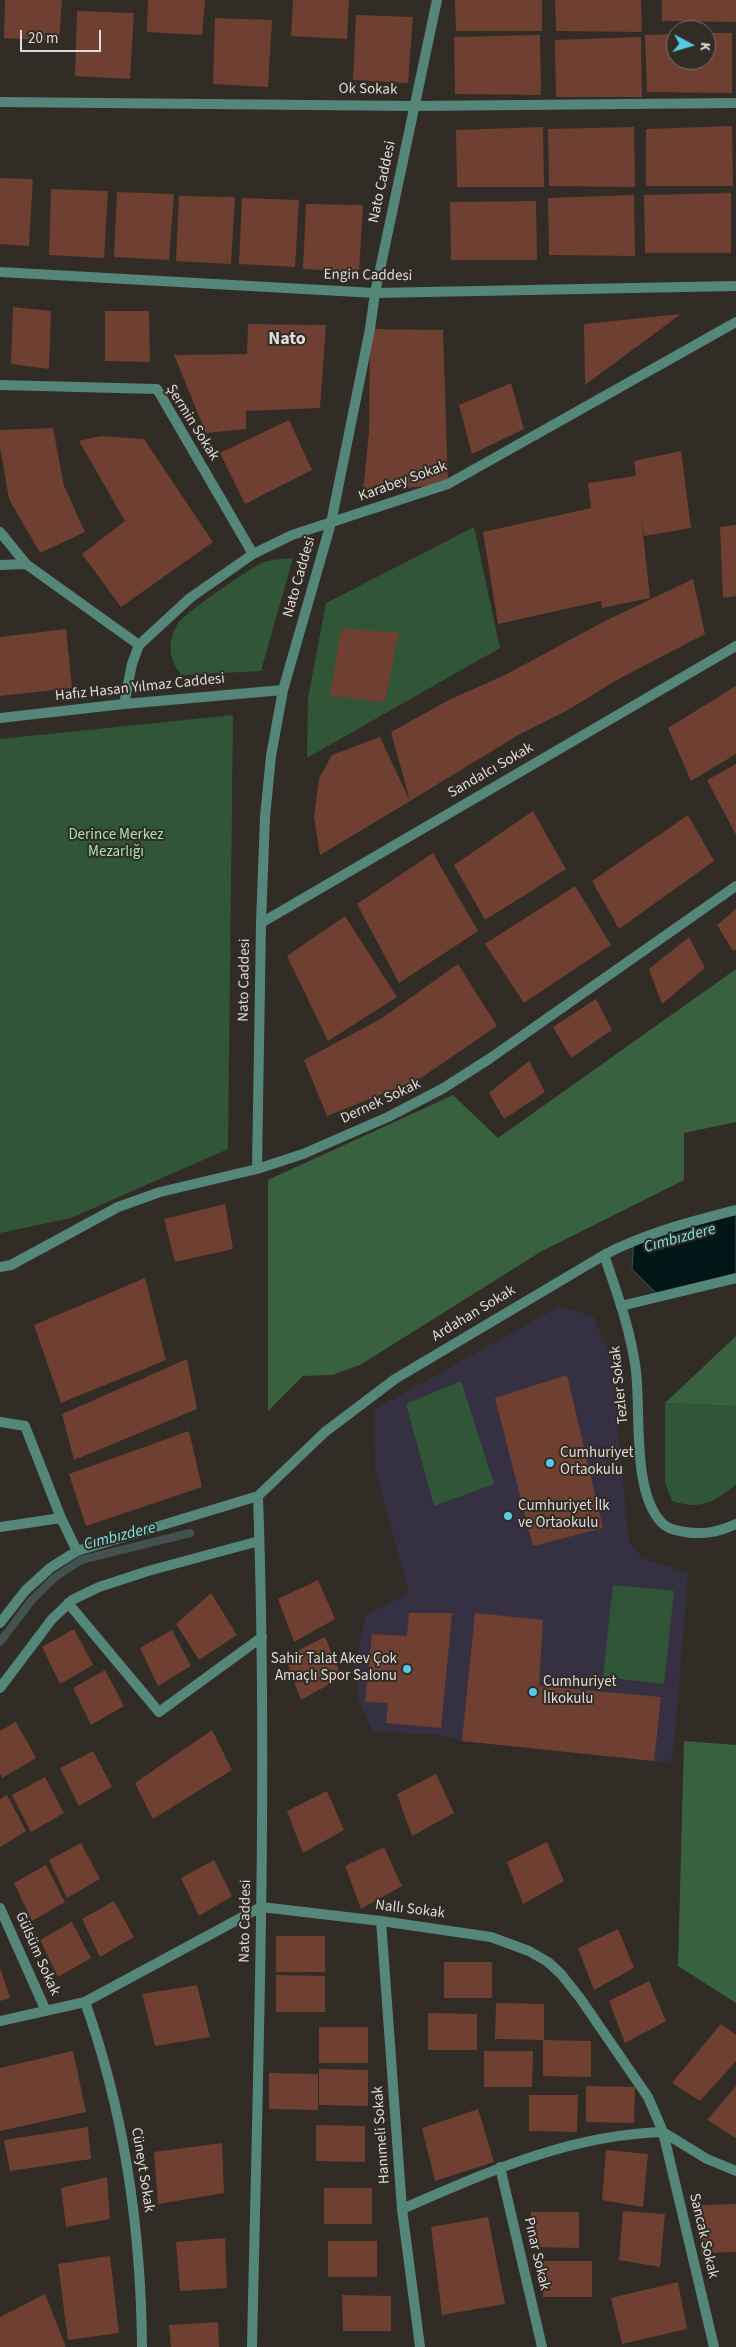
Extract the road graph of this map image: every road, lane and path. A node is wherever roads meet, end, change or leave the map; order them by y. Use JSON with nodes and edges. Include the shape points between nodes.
{"nodes":[{"id":1,"x":437,"y":0,"type":"edge"},
{"id":2,"x":0,"y":102,"type":"edge"},
{"id":3,"x":736,"y":103,"type":"edge"},
{"id":4,"x":414,"y":106,"type":"junction"},
{"id":5,"x":0,"y":272,"type":"edge"},
{"id":6,"x":736,"y":286,"type":"edge"},
{"id":7,"x":375,"y":293,"type":"junction"},
{"id":8,"x":736,"y":322,"type":"edge"},
{"id":9,"x":0,"y":386,"type":"edge"},
{"id":10,"x":332,"y":523,"type":"junction"},
{"id":11,"x":0,"y":532,"type":"edge"},
{"id":12,"x":253,"y":554,"type":"junction"},
{"id":13,"x":26,"y":564,"type":"junction"},
{"id":14,"x":0,"y":565,"type":"edge"},
{"id":15,"x":139,"y":644,"type":"junction"},
{"id":16,"x":736,"y":646,"type":"edge"},
{"id":17,"x":283,"y":690,"type":"junction"},
{"id":18,"x":124,"y":704,"type":"junction"},
{"id":19,"x":0,"y":718,"type":"edge"},
{"id":20,"x":736,"y":886,"type":"edge"},
{"id":21,"x":260,"y":923,"type":"junction"},
{"id":22,"x":257,"y":1169,"type":"junction"},
{"id":23,"x":736,"y":1210,"type":"edge"},
{"id":24,"x":604,"y":1255,"type":"junction"},
{"id":25,"x":0,"y":1267,"type":"edge"},
{"id":26,"x":736,"y":1278,"type":"edge"},
{"id":27,"x":621,"y":1306,"type":"junction"},
{"id":28,"x":0,"y":1422,"type":"edge"},
{"id":29,"x":258,"y":1496,"type":"junction"},
{"id":30,"x":60,"y":1518,"type":"junction"},
{"id":31,"x":736,"y":1524,"type":"edge"},
{"id":32,"x":0,"y":1527,"type":"edge"},
{"id":33,"x":259,"y":1541,"type":"junction"},
{"id":34,"x":78,"y":1551,"type":"junction"},
{"id":35,"x":68,"y":1603,"type":"junction"},
{"id":36,"x":0,"y":1623,"type":"edge"},
{"id":37,"x":262,"y":1637,"type":"junction"},
{"id":38,"x":0,"y":1688,"type":"edge"},
{"id":39,"x":262,"y":1907,"type":"junction"},
{"id":40,"x":0,"y":1908,"type":"edge"},
{"id":41,"x":381,"y":1921,"type":"junction"},
{"id":42,"x":85,"y":2002,"type":"junction"},
{"id":43,"x":46,"y":2011,"type":"junction"},
{"id":44,"x":0,"y":2021,"type":"edge"},
{"id":45,"x":663,"y":2132,"type":"junction"},
{"id":46,"x":500,"y":2167,"type":"junction"},
{"id":47,"x":736,"y":2170,"type":"edge"},
{"id":48,"x":402,"y":2209,"type":"junction"},
{"id":49,"x":142,"y":2347,"type":"edge"},
{"id":50,"x":252,"y":2347,"type":"edge"},
{"id":51,"x":420,"y":2347,"type":"edge"},
{"id":52,"x":542,"y":2347,"type":"edge"},
{"id":53,"x":714,"y":2347,"type":"edge"}],
"edges":[{"from":1,"to":4,"type":"street","name":"Nato Caddesi"},
{"from":2,"to":4,"type":"street","name":"Ok Sokak"},
{"from":3,"to":4,"type":"street","name":"Ok Sokak"},
{"from":4,"to":7,"type":"street","name":"Nato Caddesi"},
{"from":5,"to":7,"type":"street","name":"Engin Caddesi"},
{"from":6,"to":7,"type":"street","name":"Engin Caddesi"},
{"from":7,"to":10,"type":"street","name":"Nato Caddesi"},
{"from":8,"to":10,"type":"street","name":"Karabey Sokak","via":[[448,484]]},
{"from":9,"to":12,"type":"street","name":"Şermin Sokak","via":[[157,389]]},
{"from":10,"to":12,"type":"street","name":"Karabey Sokak","via":[[292,535]]},
{"from":10,"to":17,"type":"street","name":"Nato Caddesi"},
{"from":11,"to":13,"type":"street"},
{"from":12,"to":15,"type":"street","name":"Karabey Sokak","via":[[190,598]]},
{"from":13,"to":14,"type":"street"},
{"from":13,"to":15,"type":"street"},
{"from":15,"to":18,"type":"street","name":"Karabey Sokak"},
{"from":16,"to":21,"type":"street","name":"Sandalcı Sokak"},
{"from":17,"to":18,"type":"street","name":"Hafız Hasan Yılmaz Caddesi"},
{"from":17,"to":21,"type":"street","name":"Nato Caddesi","via":[[270,774]]},
{"from":18,"to":19,"type":"street","name":"Hafız Hasan Yılmaz Caddesi"},
{"from":20,"to":22,"type":"street","name":"Dernek Sokak","via":[[489,1060],[442,1089],[303,1154]]},
{"from":21,"to":22,"type":"street","name":"Nato Caddesi"},
{"from":22,"to":25,"type":"street","name":"Dernek Sokak","via":[[160,1192],[118,1207],[11,1265]]},
{"from":23,"to":24,"type":"street","name":"Ardahan Sokak","via":[[675,1225]]},
{"from":24,"to":27,"type":"street","name":"Tezler Sokak"},
{"from":24,"to":29,"type":"street","name":"Ardahan Sokak","via":[[395,1379],[325,1432]]},
{"from":26,"to":27,"type":"street"},
{"from":27,"to":31,"type":"street","name":"Tezler Sokak","via":[[636,1372],[642,1482],[651,1508],[662,1524],[678,1531],[702,1534]]},
{"from":28,"to":30,"type":"street","via":[[26,1426]]},
{"from":29,"to":33,"type":"street","name":"Nato Caddesi"},
{"from":29,"to":34,"type":"street"},
{"from":30,"to":32,"type":"street"},
{"from":30,"to":34,"type":"street"},
{"from":33,"to":35,"type":"street","via":[[99,1587]]},
{"from":33,"to":37,"type":"street","name":"Nato Caddesi"},
{"from":34,"to":36,"type":"street","via":[[50,1568],[25,1590]]},
{"from":35,"to":37,"type":"street","via":[[160,1712]]},
{"from":35,"to":38,"type":"street"},
{"from":37,"to":39,"type":"street","name":"Nato Caddesi"},
{"from":39,"to":41,"type":"street","name":"Nallı Sokak"},
{"from":39,"to":42,"type":"street"},
{"from":39,"to":50,"type":"street","name":"Nato Caddesi"},
{"from":40,"to":43,"type":"street","name":"Gülsüm Sokak"},
{"from":41,"to":45,"type":"street","name":"Nallı Sokak","via":[[491,1937],[548,1962],[580,1998],[648,2097]]},
{"from":41,"to":48,"type":"street","name":"Hanımeli Sokak"},
{"from":42,"to":43,"type":"street"},
{"from":42,"to":49,"type":"street","name":"Cüneyt Sokak","via":[[104,2054],[128,2162],[142,2294]]},
{"from":43,"to":44,"type":"street"},
{"from":45,"to":46,"type":"street","via":[[597,2138]]},
{"from":45,"to":47,"type":"street","via":[[706,2159]]},
{"from":45,"to":53,"type":"street","name":"Sancak Sokak"},
{"from":46,"to":48,"type":"street"},
{"from":46,"to":52,"type":"street","name":"Pınar Sokak"},
{"from":48,"to":51,"type":"street","name":"Hanımeli Sokak"}]}
